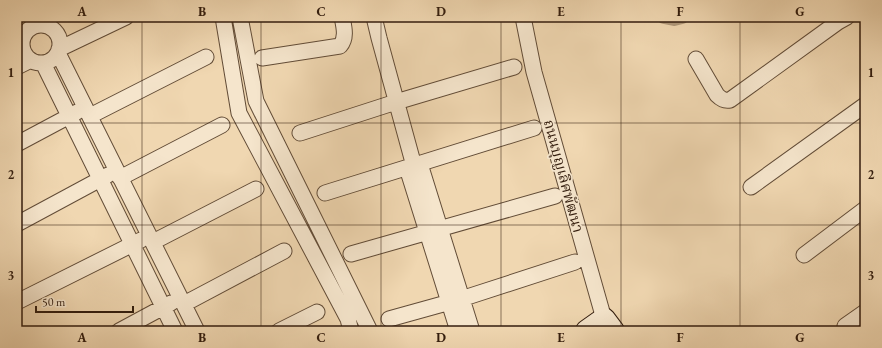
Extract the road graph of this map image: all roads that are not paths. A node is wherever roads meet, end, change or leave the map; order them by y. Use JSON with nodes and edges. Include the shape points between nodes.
{"nodes":[{"id":1,"x":126,"y":17,"type":"edge"},
{"id":2,"x":223,"y":17,"type":"edge"},
{"id":3,"x":240,"y":17,"type":"edge"},
{"id":4,"x":342,"y":17,"type":"edge"},
{"id":5,"x":374,"y":17,"type":"edge"},
{"id":6,"x":523,"y":17,"type":"edge"},
{"id":7,"x":847,"y":17,"type":"edge"},
{"id":8,"x":49,"y":22,"type":"edge"},
{"id":9,"x":21,"y":30,"type":"edge"},
{"id":10,"x":58,"y":51,"type":"junction"},
{"id":11,"x":206,"y":58,"type":"dead end"},
{"id":12,"x":262,"y":58,"type":"dead end"},
{"id":13,"x":696,"y":59,"type":"dead end"},
{"id":14,"x":37,"y":61,"type":"junction"},
{"id":15,"x":17,"y":67,"type":"edge"},
{"id":16,"x":514,"y":67,"type":"dead end"},
{"id":17,"x":396,"y":102,"type":"junction"},
{"id":18,"x":865,"y":105,"type":"edge"},
{"id":19,"x":88,"y":112,"type":"junction"},
{"id":20,"x":69,"y":116,"type":"junction"},
{"id":21,"x":222,"y":125,"type":"dead end"},
{"id":22,"x":534,"y":128,"type":"dead end"},
{"id":23,"x":300,"y":133,"type":"dead end"},
{"id":24,"x":17,"y":144,"type":"edge"},
{"id":25,"x":414,"y":166,"type":"junction"},
{"id":26,"x":118,"y":174,"type":"junction"},
{"id":27,"x":100,"y":179,"type":"junction"},
{"id":28,"x":751,"y":187,"type":"dead end"},
{"id":29,"x":256,"y":189,"type":"dead end"},
{"id":30,"x":325,"y":193,"type":"dead end"},
{"id":31,"x":555,"y":196,"type":"dead end"},
{"id":32,"x":865,"y":209,"type":"edge"},
{"id":33,"x":17,"y":224,"type":"edge"},
{"id":34,"x":434,"y":231,"type":"junction"},
{"id":35,"x":151,"y":239,"type":"junction"},
{"id":36,"x":132,"y":244,"type":"junction"},
{"id":37,"x":284,"y":251,"type":"dead end"},
{"id":38,"x":351,"y":254,"type":"dead end"},
{"id":39,"x":804,"y":255,"type":"dead end"},
{"id":40,"x":575,"y":262,"type":"dead end"},
{"id":41,"x":182,"y":301,"type":"junction"},
{"id":42,"x":455,"y":301,"type":"junction"},
{"id":43,"x":17,"y":302,"type":"edge"},
{"id":44,"x":164,"y":307,"type":"junction"},
{"id":45,"x":317,"y":312,"type":"dead end"},
{"id":46,"x":865,"y":312,"type":"edge"},
{"id":47,"x":389,"y":319,"type":"dead end"},
{"id":48,"x":845,"y":326,"type":"dead end"},
{"id":49,"x":601,"y":327,"type":"edge"},
{"id":50,"x":119,"y":331,"type":"edge"},
{"id":51,"x":175,"y":331,"type":"edge"},
{"id":52,"x":197,"y":331,"type":"edge"},
{"id":53,"x":279,"y":331,"type":"edge"},
{"id":54,"x":351,"y":331,"type":"edge"},
{"id":55,"x":370,"y":331,"type":"edge"},
{"id":56,"x":458,"y":331,"type":"edge"},
{"id":57,"x":472,"y":331,"type":"edge"}],
"edges":[{"from":1,"to":10,"type":"street"},
{"from":2,"to":54,"type":"street","via":[[239,113],[348,319]]},
{"from":3,"to":55,"type":"street","via":[[256,101]]},
{"from":4,"to":12,"type":"street","via":[[345,33],[344,42],[340,46]]},
{"from":5,"to":17,"type":"street"},
{"from":6,"to":49,"type":"street","name":"ถนนบุญเลิศพัฒนา","via":[[534,72]]},
{"from":7,"to":13,"type":"street","via":[[730,100],[726,101],[717,94]]},
{"from":8,"to":9,"type":"street"},
{"from":8,"to":10,"type":"street","via":[[60,41]]},
{"from":9,"to":14,"type":"street","via":[[23,50]]},
{"from":10,"to":14,"type":"street","via":[[54,58]]},
{"from":10,"to":19,"type":"street"},
{"from":11,"to":19,"type":"street"},
{"from":14,"to":15,"type":"street"},
{"from":14,"to":20,"type":"street"},
{"from":16,"to":17,"type":"street"},
{"from":17,"to":23,"type":"street"},
{"from":17,"to":25,"type":"street"},
{"from":18,"to":28,"type":"street"},
{"from":19,"to":20,"type":"street"},
{"from":19,"to":26,"type":"street"},
{"from":20,"to":24,"type":"street"},
{"from":20,"to":27,"type":"street"},
{"from":21,"to":26,"type":"street"},
{"from":22,"to":25,"type":"street"},
{"from":25,"to":30,"type":"street"},
{"from":25,"to":34,"type":"street"},
{"from":26,"to":27,"type":"street"},
{"from":26,"to":35,"type":"street"},
{"from":27,"to":33,"type":"street"},
{"from":27,"to":36,"type":"street"},
{"from":29,"to":35,"type":"street"},
{"from":31,"to":34,"type":"street"},
{"from":32,"to":39,"type":"street"},
{"from":34,"to":38,"type":"street"},
{"from":34,"to":42,"type":"street"},
{"from":35,"to":36,"type":"street"},
{"from":35,"to":41,"type":"street"},
{"from":36,"to":43,"type":"street"},
{"from":36,"to":44,"type":"street"},
{"from":37,"to":41,"type":"street"},
{"from":40,"to":42,"type":"street"},
{"from":41,"to":44,"type":"street"},
{"from":41,"to":52,"type":"street"},
{"from":42,"to":47,"type":"street"},
{"from":42,"to":56,"type":"street"},
{"from":42,"to":57,"type":"street"},
{"from":44,"to":50,"type":"street"},
{"from":44,"to":51,"type":"street"},
{"from":45,"to":53,"type":"street"},
{"from":46,"to":48,"type":"street"}]}
